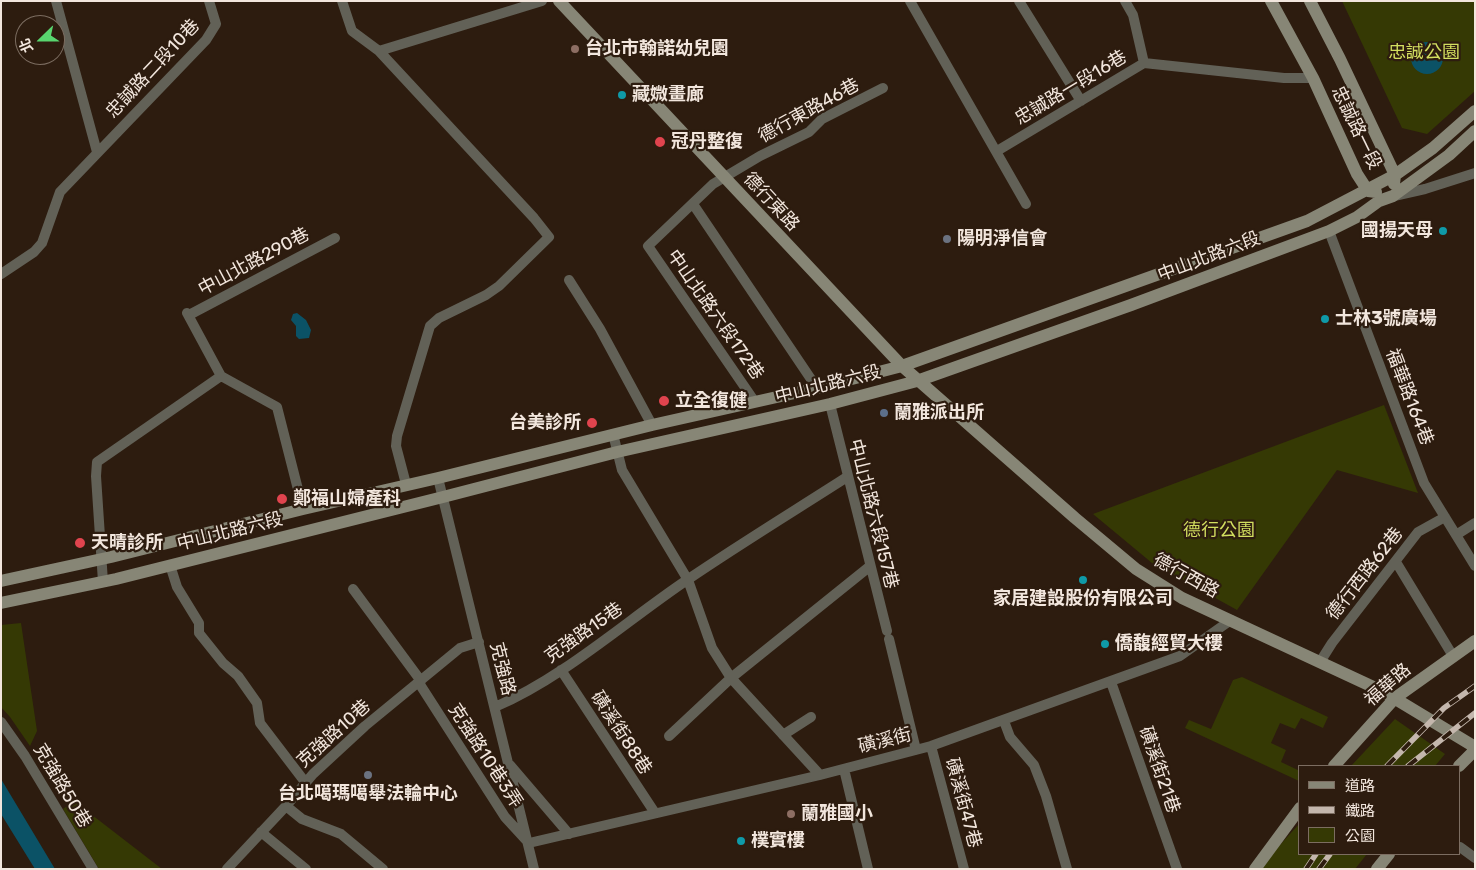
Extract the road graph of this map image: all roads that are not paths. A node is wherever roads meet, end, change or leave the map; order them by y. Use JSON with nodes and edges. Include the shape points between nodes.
{"nodes":[{"id":1,"x":56,"y":1,"type":"edge"},
{"id":2,"x":209,"y":1,"type":"edge"},
{"id":3,"x":342,"y":1,"type":"edge"},
{"id":4,"x":542,"y":1,"type":"edge"},
{"id":5,"x":910,"y":1,"type":"edge"},
{"id":6,"x":1019,"y":1,"type":"edge"},
{"id":7,"x":1125,"y":1,"type":"edge"},
{"id":8,"x":1271,"y":1,"type":"edge"},
{"id":9,"x":1310,"y":1,"type":"edge"},
{"id":10,"x":562,"y":2,"type":"edge"},
{"id":11,"x":379,"y":51,"type":"junction"},
{"id":12,"x":1144,"y":63,"type":"junction"},
{"id":13,"x":1313,"y":78,"type":"junction"},
{"id":14,"x":883,"y":88,"type":"dead end"},
{"id":15,"x":1081,"y":101,"type":"junction"},
{"id":16,"x":1475,"y":112,"type":"edge"},
{"id":17,"x":1475,"y":131,"type":"edge"},
{"id":18,"x":997,"y":151,"type":"junction"},
{"id":19,"x":97,"y":152,"type":"junction"},
{"id":20,"x":1475,"y":173,"type":"edge"},
{"id":21,"x":1395,"y":175,"type":"junction"},
{"id":22,"x":724,"y":177,"type":"junction"},
{"id":23,"x":1368,"y":191,"type":"junction"},
{"id":24,"x":1393,"y":196,"type":"junction"},
{"id":25,"x":693,"y":204,"type":"junction"},
{"id":26,"x":1026,"y":204,"type":"dead end"},
{"id":27,"x":1328,"y":231,"type":"junction"},
{"id":28,"x":335,"y":238,"type":"dead end"},
{"id":29,"x":648,"y":246,"type":"joint"},
{"id":30,"x":1,"y":274,"type":"edge"},
{"id":31,"x":569,"y":280,"type":"dead end"},
{"id":32,"x":902,"y":366,"type":"junction"},
{"id":33,"x":221,"y":376,"type":"junction"},
{"id":34,"x":917,"y":381,"type":"junction"},
{"id":35,"x":817,"y":388,"type":"junction"},
{"id":36,"x":756,"y":402,"type":"junction"},
{"id":37,"x":830,"y":404,"type":"junction"},
{"id":38,"x":652,"y":425,"type":"junction"},
{"id":39,"x":612,"y":434,"type":"junction"},
{"id":40,"x":617,"y":452,"type":"junction"},
{"id":41,"x":847,"y":477,"type":"junction"},
{"id":42,"x":438,"y":478,"type":"junction"},
{"id":43,"x":406,"y":484,"type":"junction"},
{"id":44,"x":443,"y":497,"type":"junction"},
{"id":45,"x":303,"y":509,"type":"junction"},
{"id":46,"x":1445,"y":517,"type":"junction"},
{"id":47,"x":1475,"y":523,"type":"edge"},
{"id":48,"x":1456,"y":534,"type":"junction"},
{"id":49,"x":102,"y":559,"type":"junction"},
{"id":50,"x":1396,"y":562,"type":"junction"},
{"id":51,"x":170,"y":565,"type":"junction"},
{"id":52,"x":1475,"y":566,"type":"edge"},
{"id":53,"x":870,"y":567,"type":"junction"},
{"id":54,"x":688,"y":580,"type":"junction"},
{"id":55,"x":1,"y":582,"type":"edge"},
{"id":56,"x":103,"y":582,"type":"junction"},
{"id":57,"x":354,"y":589,"type":"dead end"},
{"id":58,"x":1,"y":603,"type":"edge"},
{"id":59,"x":1231,"y":620,"type":"junction"},
{"id":60,"x":1475,"y":641,"type":"edge"},
{"id":61,"x":479,"y":642,"type":"junction"},
{"id":62,"x":1453,"y":656,"type":"junction"},
{"id":63,"x":1320,"y":662,"type":"junction"},
{"id":64,"x":561,"y":670,"type":"junction"},
{"id":65,"x":731,"y":678,"type":"junction"},
{"id":66,"x":420,"y":682,"type":"junction"},
{"id":67,"x":1111,"y":682,"type":"junction"},
{"id":68,"x":1395,"y":698,"type":"junction"},
{"id":69,"x":495,"y":707,"type":"junction"},
{"id":70,"x":811,"y":717,"type":"dead end"},
{"id":71,"x":1004,"y":721,"type":"junction"},
{"id":72,"x":1,"y":722,"type":"edge"},
{"id":73,"x":783,"y":735,"type":"junction"},
{"id":74,"x":669,"y":736,"type":"dead end"},
{"id":75,"x":930,"y":746,"type":"junction"},
{"id":76,"x":1475,"y":748,"type":"edge"},
{"id":77,"x":916,"y":750,"type":"junction"},
{"id":78,"x":507,"y":762,"type":"junction"},
{"id":79,"x":1335,"y":765,"type":"edge"},
{"id":80,"x":1460,"y":765,"type":"edge"},
{"id":81,"x":844,"y":769,"type":"junction"},
{"id":82,"x":820,"y":775,"type":"junction"},
{"id":83,"x":305,"y":782,"type":"junction"},
{"id":84,"x":286,"y":806,"type":"junction"},
{"id":85,"x":1298,"y":811,"type":"edge"},
{"id":86,"x":655,"y":813,"type":"junction"},
{"id":87,"x":262,"y":832,"type":"junction"},
{"id":88,"x":569,"y":834,"type":"junction"},
{"id":89,"x":529,"y":843,"type":"junction"},
{"id":90,"x":1461,"y":848,"type":"edge"},
{"id":91,"x":1388,"y":855,"type":"edge"},
{"id":92,"x":1475,"y":858,"type":"edge"},
{"id":93,"x":94,"y":869,"type":"edge"},
{"id":94,"x":227,"y":869,"type":"edge"},
{"id":95,"x":306,"y":869,"type":"edge"},
{"id":96,"x":383,"y":869,"type":"edge"},
{"id":97,"x":527,"y":869,"type":"edge"},
{"id":98,"x":534,"y":869,"type":"edge"},
{"id":99,"x":542,"y":869,"type":"edge"},
{"id":100,"x":868,"y":869,"type":"edge"},
{"id":101,"x":964,"y":869,"type":"edge"},
{"id":102,"x":1067,"y":869,"type":"edge"},
{"id":103,"x":1177,"y":869,"type":"edge"},
{"id":104,"x":1255,"y":869,"type":"edge"},
{"id":105,"x":1377,"y":869,"type":"edge"}],
"edges":[{"from":1,"to":19,"type":"street"},
{"from":2,"to":19,"type":"street","name":"忠誠路二段10巷","via":[[216,24],[206,40]]},
{"from":3,"to":11,"type":"street","via":[[352,31]]},
{"from":4,"to":11,"type":"street"},
{"from":5,"to":18,"type":"street"},
{"from":6,"to":15,"type":"street"},
{"from":7,"to":12,"type":"street","via":[[1133,15]]},
{"from":8,"to":13,"type":"main road","name":"忠誠路一段"},
{"from":9,"to":21,"type":"main road","name":"忠誠路一段"},
{"from":10,"to":22,"type":"main road","name":"德行東路"},
{"from":11,"to":43,"type":"street","via":[[549,237],[499,286],[438,318],[430,326],[397,436],[396,446]]},
{"from":12,"to":13,"type":"street","name":"忠誠路一段16巷","via":[[1284,78]]},
{"from":12,"to":15,"type":"street","name":"忠誠路一段16巷"},
{"from":13,"to":23,"type":"main road","name":"忠誠路一段"},
{"from":14,"to":22,"type":"street","name":"德行東路46巷","via":[[822,119],[809,132]]},
{"from":15,"to":18,"type":"street","name":"忠誠路一段16巷"},
{"from":16,"to":21,"type":"main road","name":"中山北路六段"},
{"from":17,"to":24,"type":"main road","name":"中山北路六段","via":[[1449,156]]},
{"from":18,"to":26,"type":"street"},
{"from":19,"to":30,"type":"street","name":"忠誠路二段10巷","via":[[60,192],[42,243]]},
{"from":20,"to":24,"type":"street","via":[[1425,190]]},
{"from":21,"to":23,"type":"main road","name":"中山北路六段"},
{"from":21,"to":24,"type":"main road","name":"忠誠路一段"},
{"from":22,"to":25,"type":"street","name":"德行東路46巷"},
{"from":22,"to":32,"type":"main road","name":"德行東路"},
{"from":23,"to":24,"type":"main road","name":"忠誠路一段"},
{"from":23,"to":32,"type":"main road","name":"中山北路六段","via":[[1287,230]]},
{"from":24,"to":27,"type":"main road","name":"中山北路六段"},
{"from":25,"to":29,"type":"street","name":"德行東路46巷"},
{"from":25,"to":35,"type":"street"},
{"from":27,"to":34,"type":"main road","name":"中山北路六段"},
{"from":27,"to":46,"type":"street","name":"福華路164巷","via":[[1424,483]]},
{"from":28,"to":33,"type":"street","name":"中山北路290巷","via":[[188,314]]},
{"from":29,"to":36,"type":"street","name":"中山北路六段172巷"},
{"from":31,"to":38,"type":"street","via":[[600,329]]},
{"from":32,"to":34,"type":"main road","name":"德行東路"},
{"from":32,"to":35,"type":"main road","name":"中山北路六段"},
{"from":33,"to":45,"type":"street","via":[[277,407]]},
{"from":33,"to":49,"type":"street","via":[[97,462]]},
{"from":34,"to":37,"type":"main road","name":"中山北路六段"},
{"from":34,"to":59,"type":"main road","name":"德行西路","via":[[1136,569],[1182,598]]},
{"from":35,"to":36,"type":"main road","name":"中山北路六段"},
{"from":36,"to":38,"type":"main road","name":"中山北路六段"},
{"from":37,"to":40,"type":"main road","name":"中山北路六段"},
{"from":37,"to":41,"type":"street","name":"中山北路六段157巷"},
{"from":38,"to":39,"type":"main road","name":"中山北路六段"},
{"from":39,"to":40,"type":"street"},
{"from":39,"to":42,"type":"main road","name":"中山北路六段"},
{"from":40,"to":44,"type":"main road","name":"中山北路六段"},
{"from":40,"to":54,"type":"street","via":[[622,470]]},
{"from":41,"to":53,"type":"street","name":"中山北路六段157巷"},
{"from":41,"to":54,"type":"street","name":"克強路15巷"},
{"from":42,"to":43,"type":"main road","name":"中山北路六段"},
{"from":42,"to":44,"type":"street","name":"克強路"},
{"from":43,"to":45,"type":"main road","name":"中山北路六段"},
{"from":44,"to":51,"type":"main road","name":"中山北路六段"},
{"from":44,"to":61,"type":"street","name":"克強路"},
{"from":45,"to":49,"type":"main road","name":"中山北路六段"},
{"from":46,"to":48,"type":"street","name":"福華路164巷"},
{"from":46,"to":50,"type":"street","name":"德行西路62巷","via":[[1418,532]]},
{"from":47,"to":48,"type":"street"},
{"from":48,"to":52,"type":"street","name":"福華路164巷"},
{"from":49,"to":55,"type":"main road","name":"中山北路六段"},
{"from":49,"to":56,"type":"street"},
{"from":50,"to":62,"type":"street"},
{"from":50,"to":63,"type":"street","name":"德行西路62巷"},
{"from":51,"to":56,"type":"main road","name":"中山北路六段"},
{"from":51,"to":83,"type":"street","via":[[177,587],[199,623],[199,633],[238,676],[257,703],[260,723]]},
{"from":53,"to":65,"type":"street"},
{"from":53,"to":77,"type":"street","name":"中山北路六段157巷"},
{"from":54,"to":64,"type":"street","name":"克強路15巷"},
{"from":54,"to":65,"type":"street","via":[[712,648]]},
{"from":56,"to":58,"type":"main road","name":"中山北路六段"},
{"from":57,"to":66,"type":"street","name":"克強路10巷3弄"},
{"from":59,"to":63,"type":"main road","name":"德行西路"},
{"from":59,"to":67,"type":"street","name":"磺溪街","via":[[1180,656]]},
{"from":60,"to":62,"type":"main road","name":"福華路"},
{"from":61,"to":66,"type":"street","name":"克強路10巷","via":[[460,648]]},
{"from":61,"to":69,"type":"street","name":"克強路"},
{"from":62,"to":68,"type":"main road","name":"福華路"},
{"from":63,"to":68,"type":"main road","name":"德行西路"},
{"from":64,"to":69,"type":"street","name":"克強路15巷"},
{"from":64,"to":86,"type":"street","name":"磺溪街88巷"},
{"from":65,"to":73,"type":"street"},
{"from":65,"to":74,"type":"street"},
{"from":66,"to":83,"type":"street","name":"克強路10巷","via":[[365,726]]},
{"from":66,"to":89,"type":"street","name":"克強路10巷3弄","via":[[504,817]]},
{"from":67,"to":71,"type":"street","name":"磺溪街"},
{"from":67,"to":103,"type":"street","name":"磺溪街21巷"},
{"from":68,"to":76,"type":"main road","name":"德行西路"},
{"from":68,"to":79,"type":"main road","name":"福華路"},
{"from":69,"to":78,"type":"street","name":"克強路"},
{"from":70,"to":73,"type":"street"},
{"from":71,"to":75,"type":"street","name":"磺溪街"},
{"from":71,"to":102,"type":"street","via":[[1010,736],[1034,765]]},
{"from":72,"to":93,"type":"street","name":"克強路50巷"},
{"from":73,"to":82,"type":"street"},
{"from":75,"to":77,"type":"street","name":"磺溪街"},
{"from":75,"to":101,"type":"street","name":"磺溪街47巷"},
{"from":76,"to":80,"type":"main road"},
{"from":77,"to":81,"type":"street","name":"磺溪街"},
{"from":78,"to":88,"type":"street"},
{"from":78,"to":89,"type":"street","name":"克強路"},
{"from":81,"to":82,"type":"street","name":"磺溪街"},
{"from":81,"to":100,"type":"street"},
{"from":82,"to":86,"type":"street","name":"磺溪街"},
{"from":83,"to":84,"type":"street","name":"克強路10巷"},
{"from":84,"to":87,"type":"street","name":"克強路10巷"},
{"from":84,"to":96,"type":"street","via":[[302,819],[341,834]]},
{"from":85,"to":104,"type":"main road"},
{"from":86,"to":88,"type":"street","name":"磺溪街"},
{"from":87,"to":94,"type":"street","name":"克強路10巷"},
{"from":87,"to":95,"type":"street"},
{"from":88,"to":89,"type":"street","name":"磺溪街"},
{"from":89,"to":97,"type":"street"},
{"from":89,"to":98,"type":"street","name":"克強路"},
{"from":89,"to":99,"type":"street"},
{"from":90,"to":92,"type":"street"},
{"from":91,"to":105,"type":"main road"}]}
